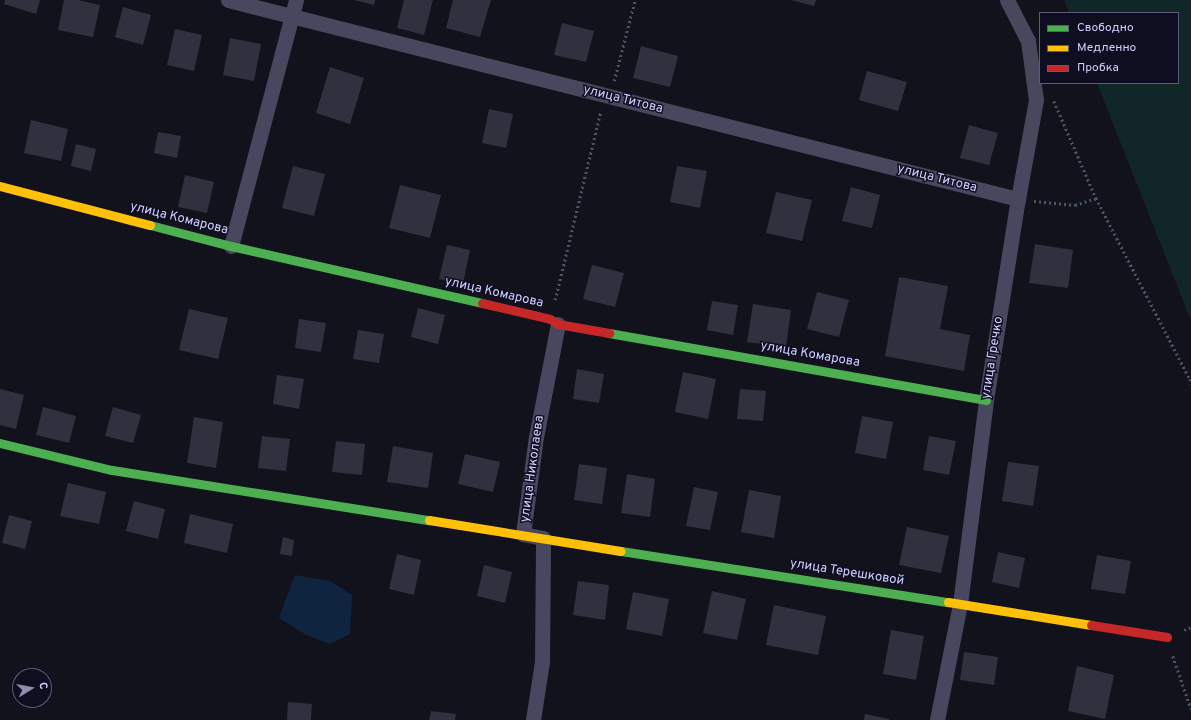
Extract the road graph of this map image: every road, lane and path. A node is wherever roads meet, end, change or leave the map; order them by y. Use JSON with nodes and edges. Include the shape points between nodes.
{"nodes":[{"id":1,"x":228,"y":0,"type":"edge"},
{"id":2,"x":296,"y":0,"type":"edge"},
{"id":3,"x":635,"y":0,"type":"edge"},
{"id":4,"x":1007,"y":0,"type":"edge"},
{"id":5,"x":292,"y":16,"type":"junction"},
{"id":6,"x":608,"y":96,"type":"junction"},
{"id":7,"x":1052,"y":97,"type":"dead end"},
{"id":8,"x":0,"y":186,"type":"edge"},
{"id":9,"x":1096,"y":198,"type":"junction"},
{"id":10,"x":1018,"y":199,"type":"junction"},
{"id":11,"x":231,"y":246,"type":"junction"},
{"id":12,"x":554,"y":322,"type":"junction"},
{"id":13,"x":1191,"y":384,"type":"edge"},
{"id":14,"x":986,"y":400,"type":"junction"},
{"id":15,"x":0,"y":443,"type":"edge"},
{"id":16,"x":523,"y":534,"type":"junction"},
{"id":17,"x":543,"y":538,"type":"junction"},
{"id":18,"x":960,"y":604,"type":"junction"},
{"id":19,"x":1166,"y":637,"type":"joint"},
{"id":20,"x":1191,"y":709,"type":"edge"},
{"id":21,"x":533,"y":720,"type":"edge"},
{"id":22,"x":938,"y":720,"type":"edge"}],
"edges":[{"from":1,"to":5,"type":"street","name":"улица Титова"},
{"from":2,"to":5,"type":"street"},
{"from":3,"to":6,"type":"path"},
{"from":4,"to":10,"type":"street","name":"улица Гречко","via":[[1028,41],[1036,100]]},
{"from":5,"to":6,"type":"street","name":"улица Титова"},
{"from":5,"to":11,"type":"street"},
{"from":6,"to":10,"type":"street","name":"улица Титова"},
{"from":6,"to":12,"type":"path"},
{"from":7,"to":9,"type":"path"},
{"from":8,"to":11,"type":"street","name":"улица Комарова"},
{"from":9,"to":10,"type":"path","via":[[1075,205]]},
{"from":9,"to":13,"type":"path"},
{"from":10,"to":14,"type":"street","name":"улица Гречко"},
{"from":11,"to":12,"type":"street","name":"улица Комарова"},
{"from":12,"to":14,"type":"street","name":"улица Комарова"},
{"from":12,"to":16,"type":"street","name":"улица Николаева"},
{"from":14,"to":18,"type":"street","name":"улица Гречко"},
{"from":15,"to":16,"type":"street","via":[[112,470]]},
{"from":16,"to":17,"type":"street","name":"улица Николаева"},
{"from":17,"to":18,"type":"street","name":"улица Терешковой"},
{"from":17,"to":21,"type":"street","name":"улица Николаева","via":[[542,662]]},
{"from":18,"to":19,"type":"street","name":"улица Терешковой"},
{"from":18,"to":22,"type":"street","name":"улица Гречко"},
{"from":19,"to":20,"type":"path"}]}
